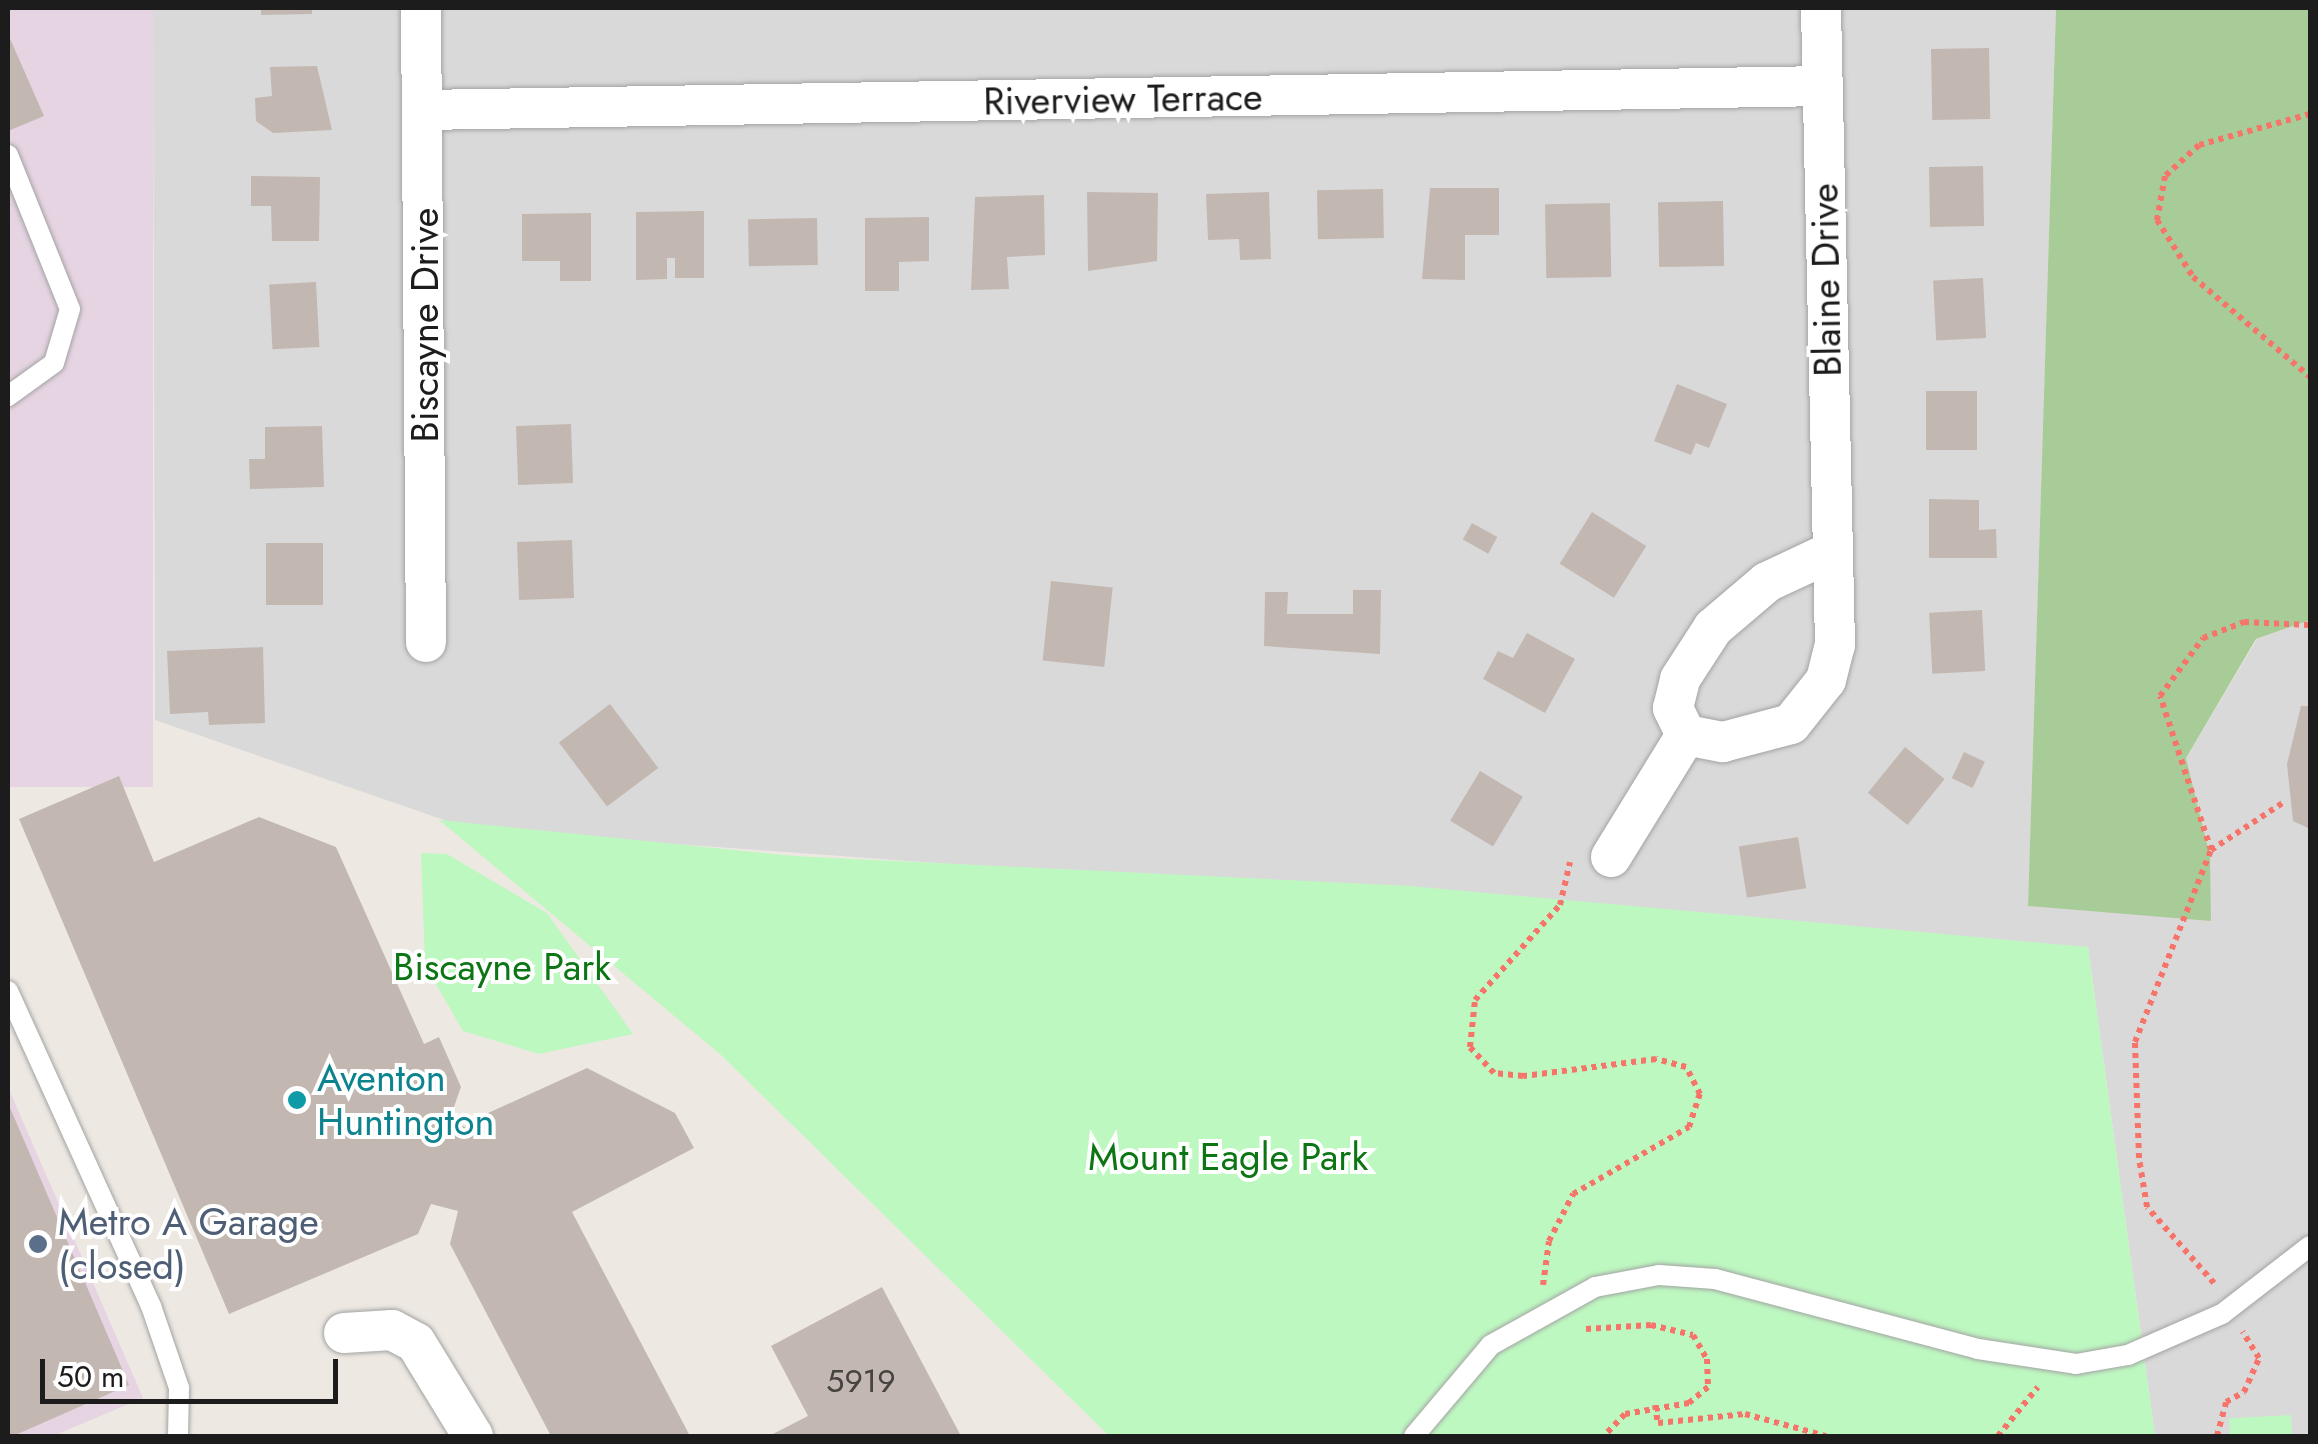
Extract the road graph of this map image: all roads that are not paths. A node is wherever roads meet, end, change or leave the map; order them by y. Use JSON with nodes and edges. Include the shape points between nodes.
{"nodes":[{"id":1,"x":422,"y":8,"type":"edge"},
{"id":2,"x":1821,"y":8,"type":"edge"},
{"id":3,"x":1822,"y":86,"type":"junction"},
{"id":4,"x":423,"y":110,"type":"junction"},
{"id":5,"x":8,"y":155,"type":"edge"},
{"id":6,"x":8,"y":396,"type":"edge"},
{"id":7,"x":1831,"y":552,"type":"junction"},
{"id":8,"x":426,"y":642,"type":"dead end"},
{"id":9,"x":1686,"y":735,"type":"junction"},
{"id":10,"x":1611,"y":856,"type":"road end"},
{"id":11,"x":8,"y":991,"type":"edge"},
{"id":12,"x":2310,"y":1246,"type":"edge"},
{"id":13,"x":344,"y":1332,"type":"dead end"},
{"id":14,"x":178,"y":1436,"type":"edge"},
{"id":15,"x":473,"y":1436,"type":"edge"},
{"id":16,"x":1414,"y":1436,"type":"edge"}],
"edges":[{"from":1,"to":4,"type":"street","name":"Biscayne Drive"},
{"from":2,"to":3,"type":"street","name":"Blaine Drive"},
{"from":3,"to":4,"type":"street","name":"Riverview Terrace"},
{"from":3,"to":7,"type":"street","name":"Blaine Drive"},
{"from":4,"to":8,"type":"street","name":"Biscayne Drive"},
{"from":5,"to":6,"type":"lane","via":[[70,310],[54,363]]},
{"from":7,"to":9,"type":"street","via":[[1767,582],[1713,628],[1680,679],[1673,708]]},
{"from":7,"to":9,"type":"street","name":"Blaine Drive","via":[[1835,645],[1810,706],[1758,737]]},
{"from":9,"to":10,"type":"street"},
{"from":11,"to":14,"type":"lane","via":[[151,1306],[178,1388]]},
{"from":12,"to":16,"type":"lane","via":[[2230,1309],[2128,1355],[2058,1361],[1716,1279],[1660,1275],[1549,1306],[1491,1345]]},
{"from":13,"to":15,"type":"street","via":[[392,1330],[416,1343]]}]}
